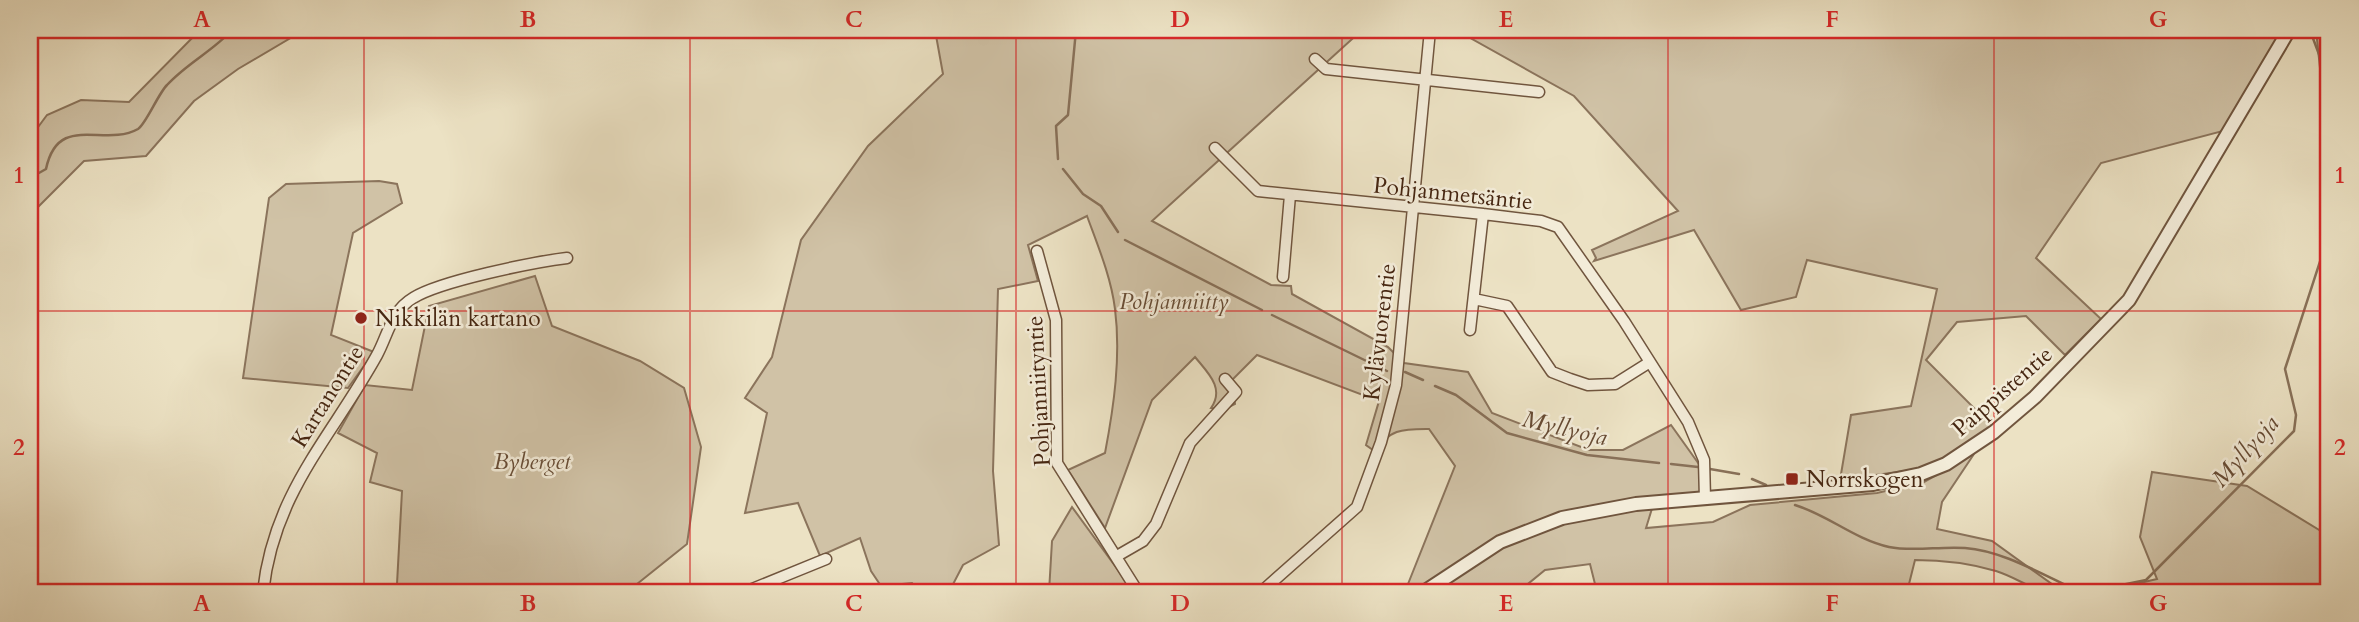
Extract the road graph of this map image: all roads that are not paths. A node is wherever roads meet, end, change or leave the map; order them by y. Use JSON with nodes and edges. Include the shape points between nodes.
{"nodes":[{"id":1,"x":1430,"y":30,"type":"edge"},
{"id":2,"x":2290,"y":30,"type":"edge"},
{"id":3,"x":1315,"y":59,"type":"dead end"},
{"id":4,"x":1425,"y":80,"type":"junction"},
{"id":5,"x":1539,"y":92,"type":"dead end"},
{"id":6,"x":1215,"y":148,"type":"dead end"},
{"id":7,"x":1290,"y":195,"type":"junction"},
{"id":8,"x":1411,"y":209,"type":"junction"},
{"id":9,"x":1483,"y":214,"type":"junction"},
{"id":10,"x":1037,"y":251,"type":"dead end"},
{"id":11,"x":567,"y":258,"type":"dead end"},
{"id":12,"x":1283,"y":277,"type":"dead end"},
{"id":13,"x":1474,"y":299,"type":"junction"},
{"id":14,"x":1470,"y":330,"type":"dead end"},
{"id":15,"x":1650,"y":362,"type":"junction"},
{"id":16,"x":1225,"y":379,"type":"dead end"},
{"id":17,"x":1706,"y":499,"type":"junction"},
{"id":18,"x":1116,"y":556,"type":"junction"},
{"id":19,"x":826,"y":559,"type":"dead end"},
{"id":20,"x":264,"y":592,"type":"edge"},
{"id":21,"x":745,"y":592,"type":"edge"},
{"id":22,"x":1138,"y":592,"type":"edge"},
{"id":23,"x":1261,"y":592,"type":"edge"},
{"id":24,"x":1424,"y":592,"type":"edge"}],
"edges":[{"from":1,"to":4,"type":"street","name":"Kylävuorentie"},
{"from":2,"to":17,"type":"street","name":"Paippistentie","via":[[2129,300],[2035,397],[1994,432],[1946,464],[1921,474],[1873,484]]},
{"from":3,"to":4,"type":"street","via":[[1326,69]]},
{"from":4,"to":5,"type":"street"},
{"from":4,"to":8,"type":"street","name":"Kylävuorentie"},
{"from":6,"to":7,"type":"street","name":"Pohjanmetsäntie","via":[[1258,191]]},
{"from":7,"to":8,"type":"street","name":"Pohjanmetsäntie"},
{"from":7,"to":12,"type":"street"},
{"from":8,"to":9,"type":"street","name":"Pohjanmetsäntie"},
{"from":8,"to":23,"type":"street","name":"Kylävuorentie","via":[[1396,385],[1360,501]]},
{"from":9,"to":13,"type":"street"},
{"from":9,"to":15,"type":"street","name":"Pohjanmetsäntie","via":[[1541,221],[1564,232]]},
{"from":10,"to":18,"type":"street","name":"Pohjanniityntie","via":[[1056,320],[1057,463]]},
{"from":11,"to":20,"type":"street","name":"Kartanontie","via":[[425,292],[402,307],[379,353],[300,475],[271,543]]},
{"from":13,"to":14,"type":"street"},
{"from":13,"to":15,"type":"street","via":[[1507,306],[1552,372],[1570,379],[1588,385],[1615,384]]},
{"from":15,"to":17,"type":"street","name":"Pohjanmetsäntie","via":[[1695,436],[1704,460]]},
{"from":16,"to":18,"type":"street","via":[[1236,392],[1189,443],[1156,524],[1143,541]]},
{"from":17,"to":24,"type":"street","name":"Paippistentie","via":[[1636,504],[1541,525],[1500,542]]},
{"from":18,"to":22,"type":"street","name":"Pohjanniityntie"},
{"from":19,"to":21,"type":"street"}]}
